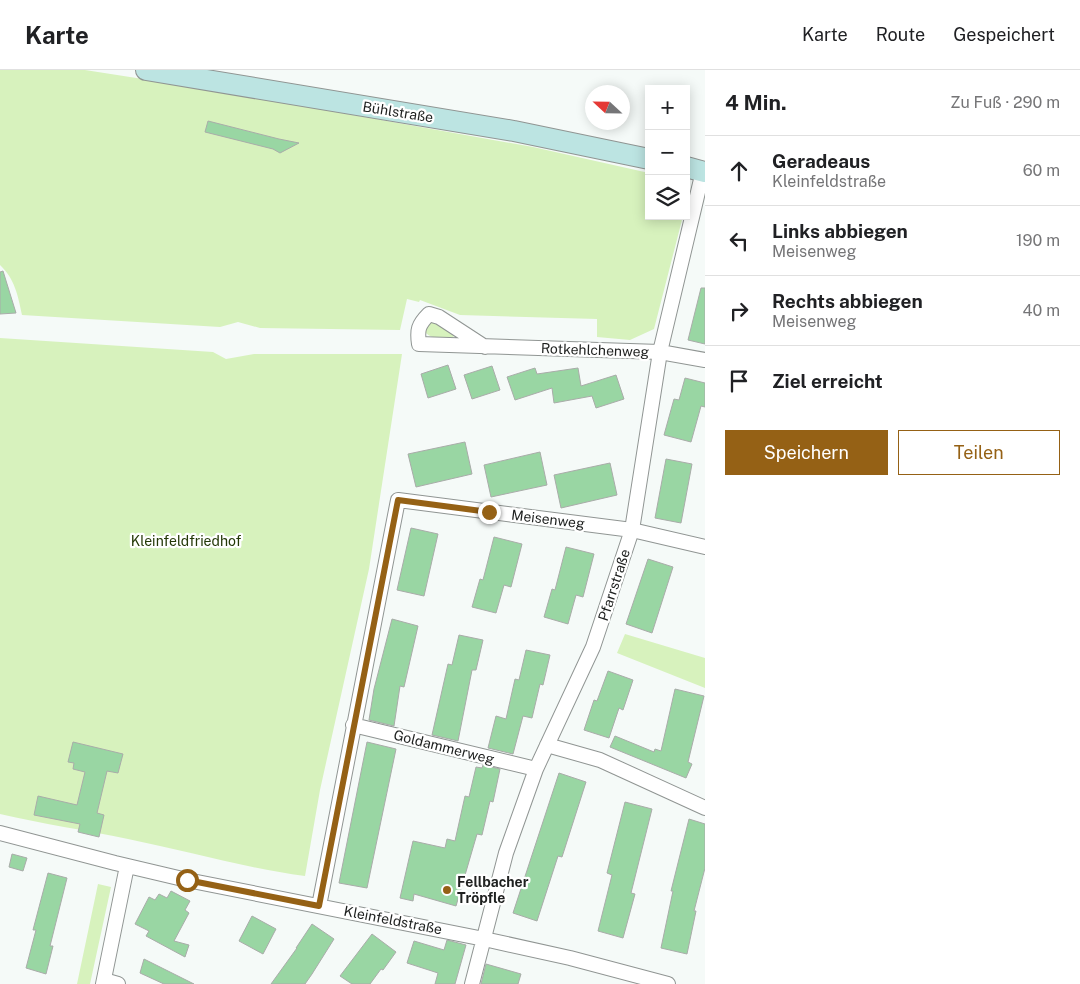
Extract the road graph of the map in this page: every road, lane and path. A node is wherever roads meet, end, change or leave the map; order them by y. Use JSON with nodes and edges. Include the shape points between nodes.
{"nodes":[{"id":1,"x":146,"y":70,"type":"edge"},
{"id":2,"x":645,"y":158,"type":"edge"},
{"id":3,"x":698,"y":170,"type":"edge"},
{"id":4,"x":485,"y":347,"type":"junction"},
{"id":5,"x":660,"y":352,"type":"junction"},
{"id":6,"x":705,"y":360,"type":"edge"},
{"id":7,"x":632,"y":530,"type":"junction"},
{"id":8,"x":705,"y":547,"type":"edge"},
{"id":9,"x":353,"y":725,"type":"junction"},
{"id":10,"x":548,"y":745,"type":"junction"},
{"id":11,"x":536,"y":769,"type":"junction"},
{"id":12,"x":705,"y":808,"type":"edge"},
{"id":13,"x":0,"y":833,"type":"edge"},
{"id":14,"x":126,"y":866,"type":"junction"},
{"id":15,"x":319,"y":906,"type":"junction"},
{"id":16,"x":484,"y":938,"type":"junction"},
{"id":17,"x":104,"y":982,"type":"edge"},
{"id":18,"x":118,"y":984,"type":"edge"},
{"id":19,"x":472,"y":984,"type":"edge"},
{"id":20,"x":668,"y":984,"type":"edge"}],
"edges":[{"from":1,"to":2,"type":"main road","name":"Bühlstraße","via":[[514,131]]},
{"from":3,"to":5,"type":"street","name":"Pfarrstraße"},
{"from":4,"to":4,"type":"street","name":"Rotkehlchenweg","via":[[429,314],[422,321],[413,345]]},
{"from":4,"to":5,"type":"street","name":"Rotkehlchenweg"},
{"from":5,"to":6,"type":"street","name":"Rotkehlchenweg"},
{"from":5,"to":7,"type":"street","name":"Pfarrstraße"},
{"from":7,"to":8,"type":"street"},
{"from":7,"to":9,"type":"street","name":"Meisenweg","via":[[398,500]]},
{"from":7,"to":10,"type":"street","name":"Pfarrstraße","via":[[594,647]]},
{"from":9,"to":11,"type":"street","name":"Goldammerweg"},
{"from":9,"to":15,"type":"street","name":"Meisenweg"},
{"from":10,"to":11,"type":"street","name":"Pfarrstraße"},
{"from":10,"to":12,"type":"street","via":[[600,760]]},
{"from":11,"to":16,"type":"street","name":"Pfarrstraße","via":[[506,853]]},
{"from":13,"to":14,"type":"street","name":"Kleinfeldstraße"},
{"from":14,"to":15,"type":"street","name":"Kleinfeldstraße"},
{"from":14,"to":17,"type":"street"},
{"from":15,"to":16,"type":"street","name":"Kleinfeldstraße"},
{"from":16,"to":19,"type":"street","name":"Pfarrstraße"},
{"from":16,"to":20,"type":"street","name":"Kleinfeldstraße"},
{"from":17,"to":18,"type":"street"}]}
